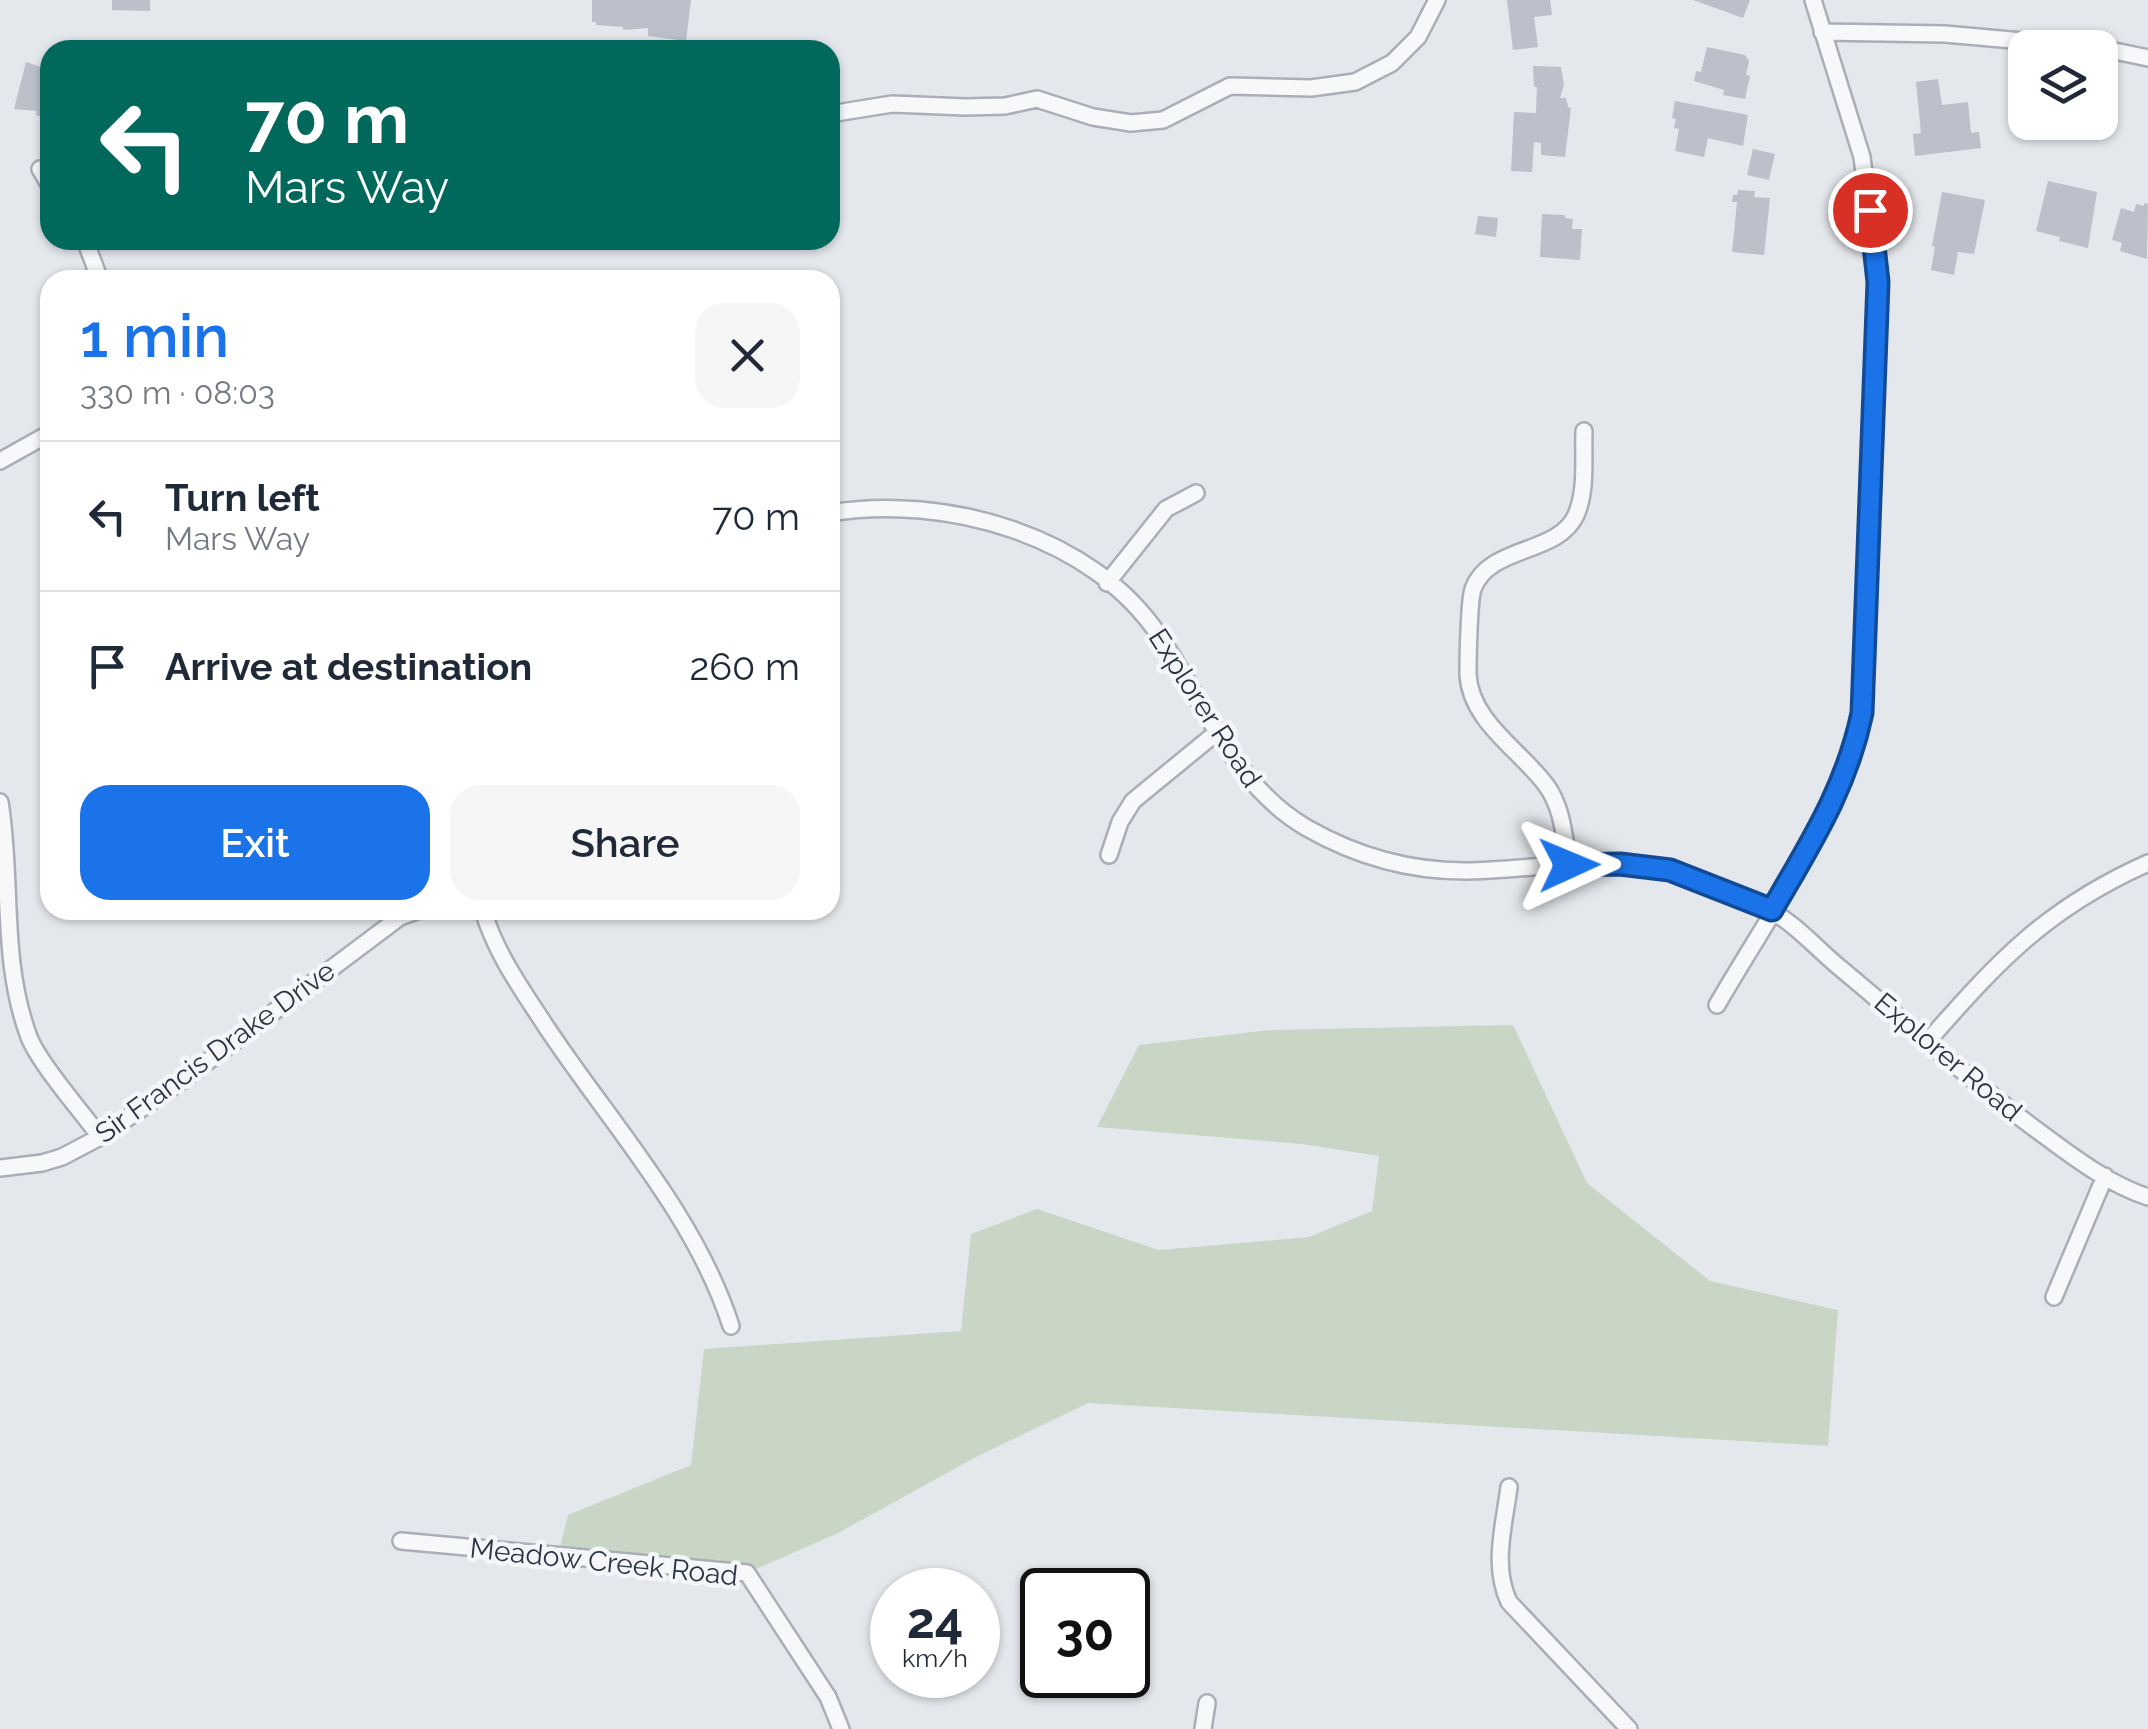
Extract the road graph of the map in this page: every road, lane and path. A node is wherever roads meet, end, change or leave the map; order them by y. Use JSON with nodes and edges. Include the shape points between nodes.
{"nodes":[{"id":1,"x":1437,"y":0,"type":"edge"},
{"id":2,"x":1813,"y":0,"type":"edge"},
{"id":3,"x":1822,"y":32,"type":"junction"},
{"id":4,"x":2008,"y":40,"type":"edge"},
{"id":5,"x":2118,"y":52,"type":"edge"},
{"id":6,"x":2148,"y":58,"type":"edge"},
{"id":7,"x":840,"y":112,"type":"edge"},
{"id":8,"x":1584,"y":431,"type":"dead end"},
{"id":9,"x":40,"y":439,"type":"edge"},
{"id":10,"x":0,"y":461,"type":"edge"},
{"id":11,"x":1196,"y":493,"type":"dead end"},
{"id":12,"x":840,"y":512,"type":"edge"},
{"id":13,"x":1107,"y":582,"type":"junction"},
{"id":14,"x":1216,"y":734,"type":"junction"},
{"id":15,"x":0,"y":802,"type":"edge"},
{"id":16,"x":1110,"y":856,"type":"dead end"},
{"id":17,"x":2148,"y":863,"type":"edge"},
{"id":18,"x":1569,"y":865,"type":"junction"},
{"id":19,"x":1772,"y":910,"type":"junction"},
{"id":20,"x":396,"y":920,"type":"edge"},
{"id":21,"x":486,"y":920,"type":"edge"},
{"id":22,"x":1717,"y":1005,"type":"dead end"},
{"id":23,"x":1928,"y":1042,"type":"junction"},
{"id":24,"x":100,"y":1137,"type":"junction"},
{"id":25,"x":0,"y":1168,"type":"edge"},
{"id":26,"x":2105,"y":1176,"type":"junction"},
{"id":27,"x":2148,"y":1197,"type":"edge"},
{"id":28,"x":2054,"y":1298,"type":"dead end"},
{"id":29,"x":731,"y":1326,"type":"dead end"},
{"id":30,"x":1509,"y":1487,"type":"dead end"},
{"id":31,"x":401,"y":1541,"type":"dead end"},
{"id":32,"x":1207,"y":1703,"type":"dead end"},
{"id":33,"x":841,"y":1729,"type":"edge"},
{"id":34,"x":1203,"y":1729,"type":"edge"},
{"id":35,"x":1629,"y":1729,"type":"edge"}],
"edges":[{"from":1,"to":7,"type":"street","via":[[1418,37],[1392,63],[1355,82],[1230,86],[1163,120],[1094,118],[1038,98],[1005,106],[892,104]]},
{"from":2,"to":3,"type":"street"},
{"from":3,"to":4,"type":"street"},
{"from":3,"to":19,"type":"street","via":[[1862,157],[1878,282],[1862,713],[1832,808]]},
{"from":5,"to":6,"type":"street"},
{"from":8,"to":18,"type":"street","via":[[1575,517],[1551,538],[1511,554],[1473,590],[1468,676],[1474,703],[1546,784],[1560,811]]},
{"from":9,"to":10,"type":"street"},
{"from":11,"to":13,"type":"street","via":[[1166,510]]},
{"from":12,"to":13,"type":"street","name":"Explorer Road","via":[[910,508],[970,516],[1056,548]]},
{"from":13,"to":14,"type":"street","name":"Explorer Road","via":[[1160,636]]},
{"from":14,"to":16,"type":"street","via":[[1133,801]]},
{"from":14,"to":18,"type":"street","name":"Explorer Road","via":[[1258,792],[1355,852],[1438,870]]},
{"from":15,"to":24,"type":"street","via":[[16,996],[30,1041]]},
{"from":17,"to":23,"type":"street","via":[[2040,926],[1994,966]]},
{"from":18,"to":19,"type":"street","name":"Explorer Road","via":[[1670,870]]},
{"from":19,"to":22,"type":"street"},
{"from":19,"to":23,"type":"street","name":"Explorer Road"},
{"from":20,"to":24,"type":"street","name":"Sir Francis Drake Drive"},
{"from":21,"to":29,"type":"street","via":[[514,977],[693,1236]]},
{"from":23,"to":26,"type":"street","name":"Explorer Road"},
{"from":24,"to":25,"type":"street","name":"Sir Francis Drake Drive","via":[[42,1163]]},
{"from":26,"to":27,"type":"street","name":"Explorer Road"},
{"from":26,"to":28,"type":"street"},
{"from":30,"to":35,"type":"street","via":[[1499,1563],[1508,1602]]},
{"from":31,"to":33,"type":"street","name":"Meadow Creek Road","via":[[746,1573],[828,1697]]},
{"from":32,"to":34,"type":"street"}]}
